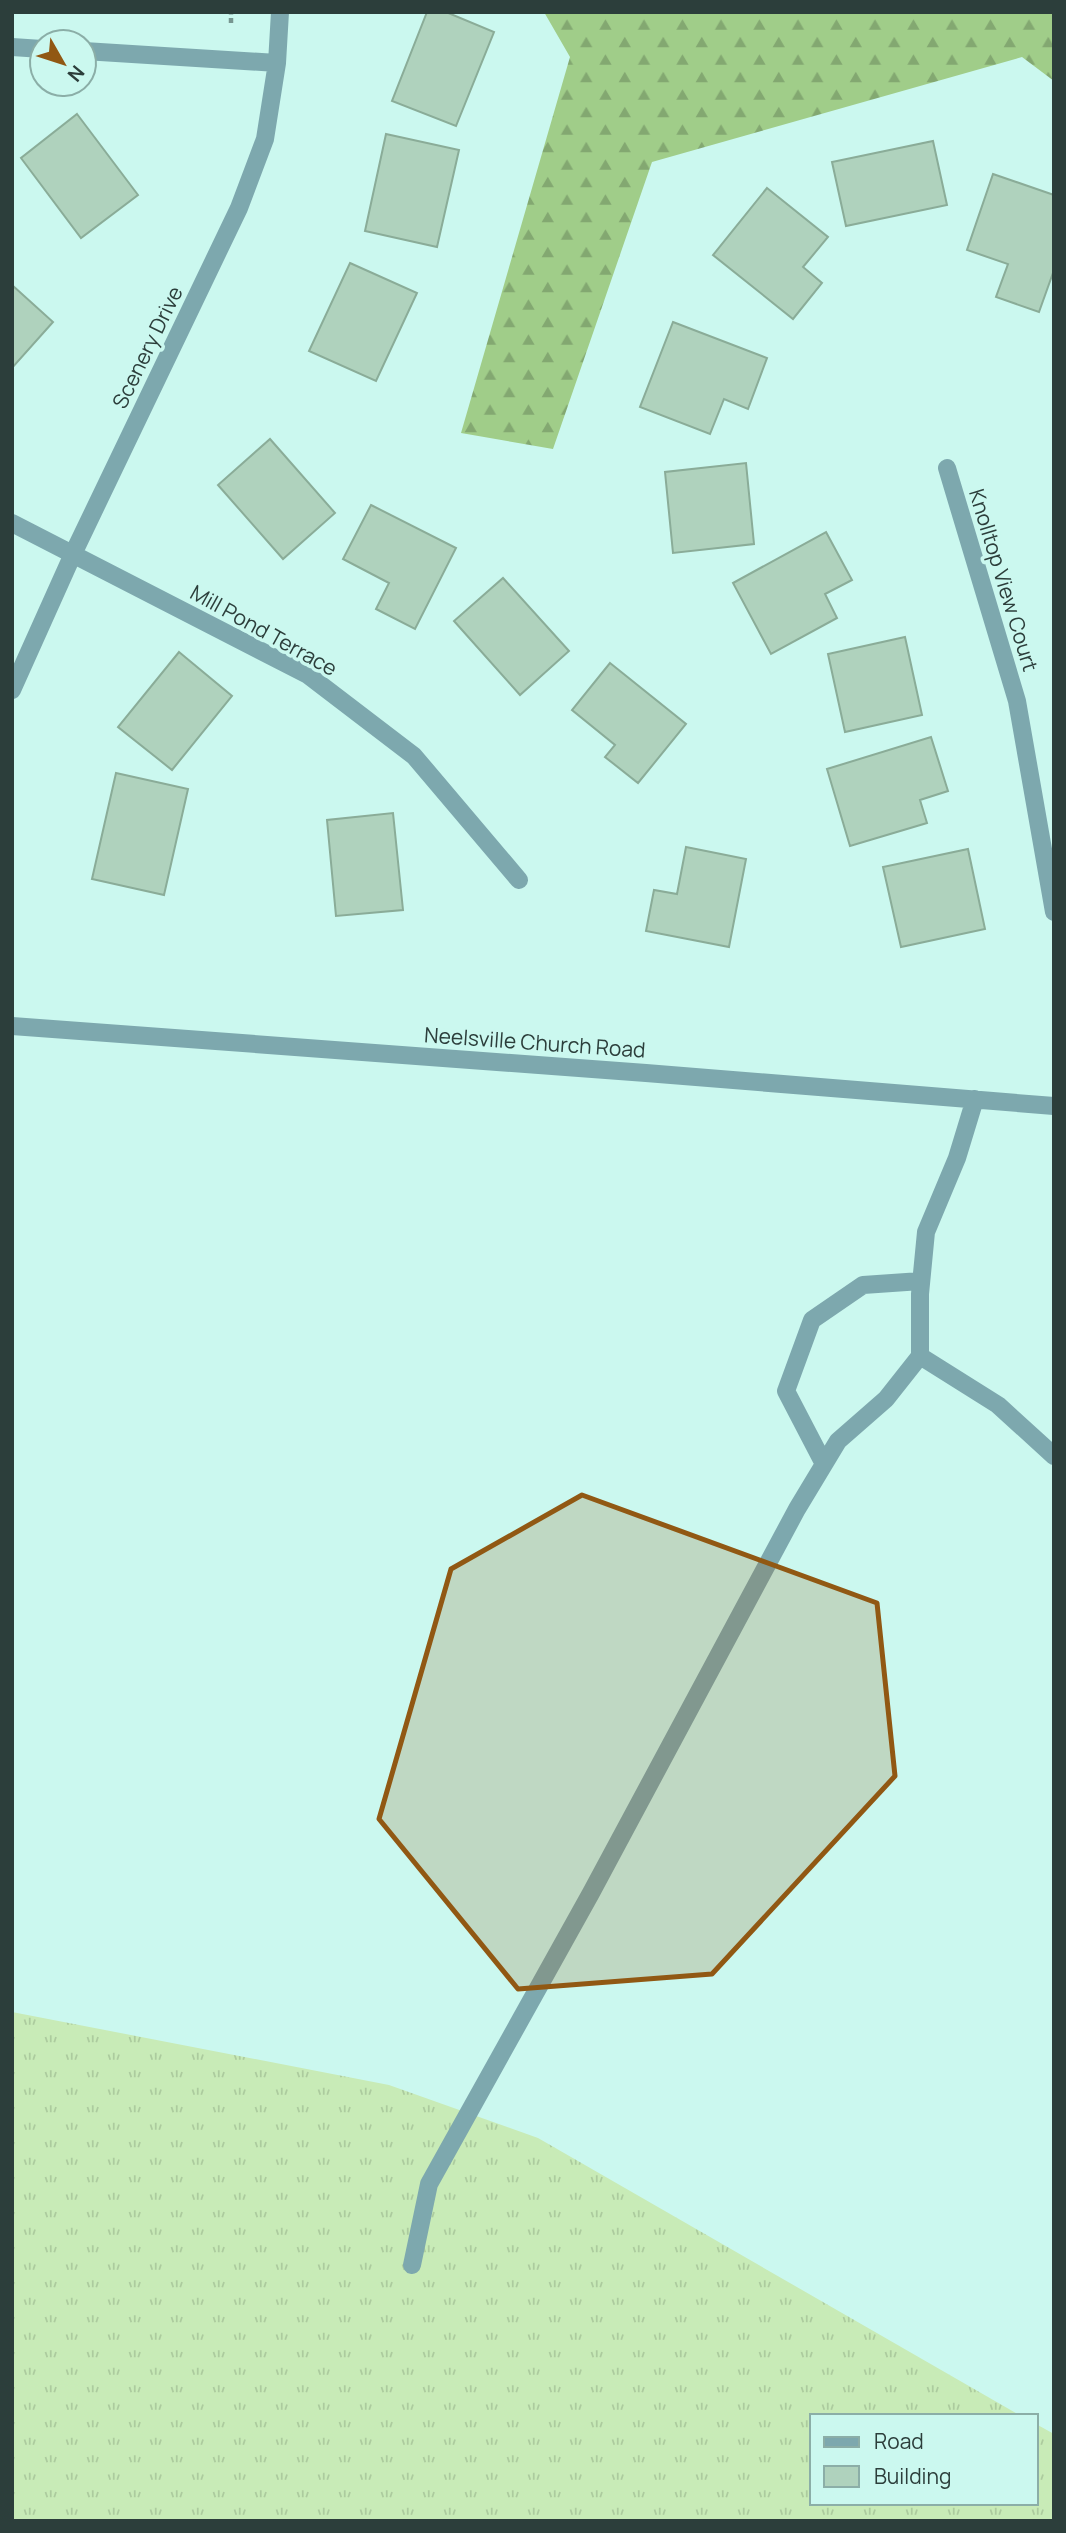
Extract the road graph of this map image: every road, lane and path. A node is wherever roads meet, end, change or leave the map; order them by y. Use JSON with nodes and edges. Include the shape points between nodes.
{"nodes":[{"id":1,"x":232,"y":12,"type":"edge"},
{"id":2,"x":280,"y":12,"type":"edge"},
{"id":3,"x":232,"y":23,"type":"dead end"},
{"id":4,"x":98,"y":52,"type":"edge"},
{"id":5,"x":277,"y":63,"type":"junction"},
{"id":6,"x":947,"y":468,"type":"dead end"},
{"id":7,"x":12,"y":523,"type":"edge"},
{"id":8,"x":73,"y":554,"type":"junction"},
{"id":9,"x":12,"y":690,"type":"edge"},
{"id":10,"x":519,"y":880,"type":"dead end"},
{"id":11,"x":1054,"y":912,"type":"edge"},
{"id":12,"x":12,"y":1026,"type":"edge"},
{"id":13,"x":975,"y":1100,"type":"junction"},
{"id":14,"x":1054,"y":1106,"type":"edge"},
{"id":15,"x":921,"y":1281,"type":"junction"},
{"id":16,"x":920,"y":1356,"type":"junction"},
{"id":17,"x":1054,"y":1456,"type":"edge"},
{"id":18,"x":824,"y":1464,"type":"junction"},
{"id":19,"x":412,"y":2265,"type":"dead end"}],
"edges":[{"from":1,"to":3,"type":"path"},
{"from":2,"to":5,"type":"street","name":"Scenery Drive"},
{"from":4,"to":5,"type":"street"},
{"from":5,"to":8,"type":"street","name":"Scenery Drive","via":[[265,139],[239,208]]},
{"from":6,"to":11,"type":"street","name":"Knolltop View Court","via":[[1017,701]]},
{"from":7,"to":8,"type":"street","name":"Mill Pond Terrace"},
{"from":8,"to":9,"type":"street","name":"Scenery Drive"},
{"from":8,"to":10,"type":"street","name":"Mill Pond Terrace","via":[[308,676],[414,756]]},
{"from":12,"to":13,"type":"street","name":"Neelsville Church Road"},
{"from":13,"to":14,"type":"street","name":"Neelsville Church Road"},
{"from":13,"to":15,"type":"street","via":[[926,1232]]},
{"from":15,"to":16,"type":"street"},
{"from":15,"to":18,"type":"street","via":[[863,1285],[812,1320],[786,1391]]},
{"from":16,"to":17,"type":"street","via":[[998,1405]]},
{"from":16,"to":18,"type":"street","via":[[887,1399],[838,1441]]},
{"from":18,"to":19,"type":"street","via":[[429,2184]]}]}
